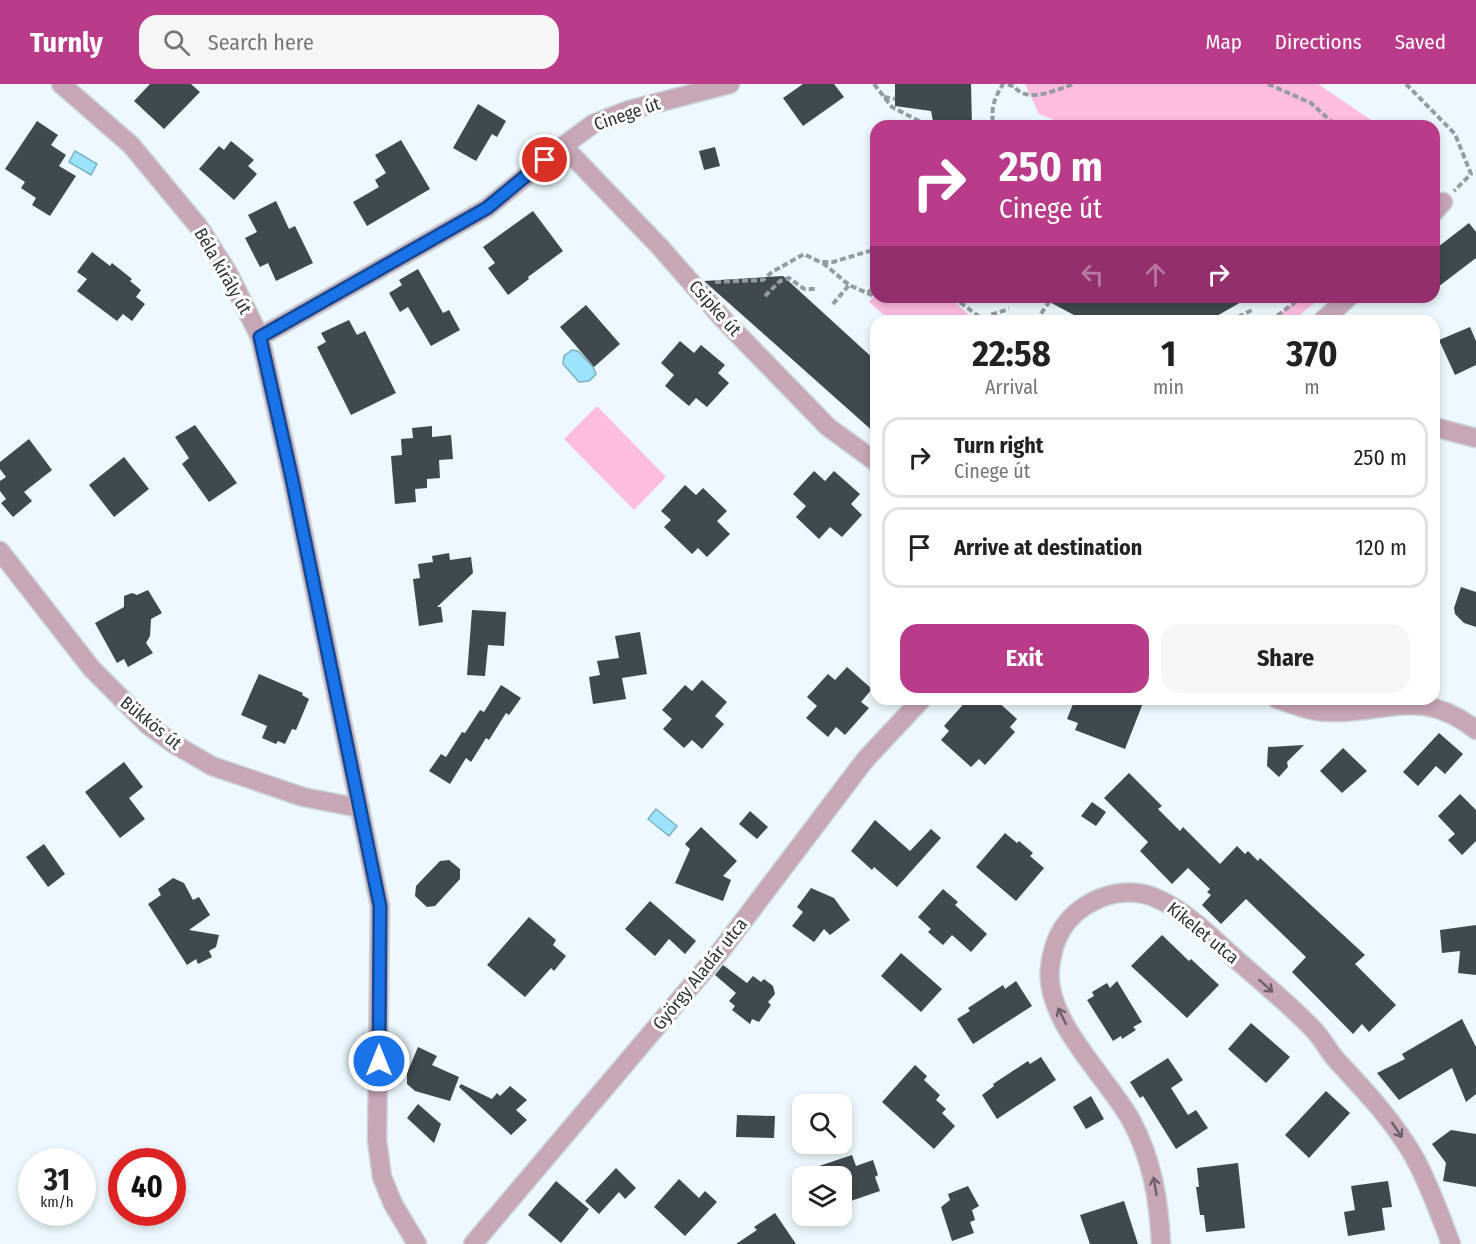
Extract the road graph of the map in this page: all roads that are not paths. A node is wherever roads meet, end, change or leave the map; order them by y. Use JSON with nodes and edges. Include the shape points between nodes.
{"nodes":[{"id":1,"x":61,"y":84,"type":"edge"},
{"id":2,"x":730,"y":84,"type":"edge"},
{"id":3,"x":563,"y":146,"type":"junction"},
{"id":4,"x":1342,"y":303,"type":"edge"},
{"id":5,"x":1329,"y":315,"type":"edge"},
{"id":6,"x":260,"y":337,"type":"junction"},
{"id":7,"x":1440,"y":429,"type":"edge"},
{"id":8,"x":1476,"y":438,"type":"edge"},
{"id":9,"x":870,"y":458,"type":"edge"},
{"id":10,"x":0,"y":551,"type":"edge"},
{"id":11,"x":916,"y":705,"type":"edge"},
{"id":12,"x":1292,"y":705,"type":"edge"},
{"id":13,"x":1394,"y":705,"type":"edge"},
{"id":14,"x":1394,"y":705,"type":"edge"},
{"id":15,"x":1421,"y":705,"type":"edge"},
{"id":16,"x":1421,"y":705,"type":"edge"},
{"id":17,"x":1476,"y":730,"type":"edge"},
{"id":18,"x":360,"y":808,"type":"junction"},
{"id":19,"x":417,"y":1244,"type":"edge"},
{"id":20,"x":473,"y":1244,"type":"edge"},
{"id":21,"x":1161,"y":1244,"type":"edge"},
{"id":22,"x":1451,"y":1244,"type":"edge"}],
"edges":[{"from":1,"to":6,"type":"street","name":"Béla király út","via":[[131,145],[199,227],[228,273]]},
{"from":2,"to":3,"type":"street","name":"Cinege út","via":[[593,124]]},
{"from":3,"to":6,"type":"street","name":"Cinege út","via":[[487,208]]},
{"from":3,"to":9,"type":"street","name":"Csipke út","via":[[828,427]]},
{"from":4,"to":5,"type":"street"},
{"from":6,"to":18,"type":"street","name":"Béla király út"},
{"from":7,"to":8,"type":"street"},
{"from":10,"to":18,"type":"street","name":"Bükkös út","via":[[92,669],[148,725],[174,744],[212,766],[303,797]]},
{"from":11,"to":20,"type":"street","name":"György Aladár utca","via":[[865,760],[719,953]]},
{"from":12,"to":13,"type":"street","via":[[1330,712]]},
{"from":14,"to":15,"type":"street"},
{"from":16,"to":17,"type":"street","via":[[1445,710]]},
{"from":18,"to":19,"type":"street","name":"Béla király út","via":[[380,906],[377,1140],[382,1177]]},
{"from":21,"to":22,"type":"street","name":"Kikelet utca","one_way":true,"via":[[1153,1174],[1143,1146],[1130,1119],[1082,1052],[1052,996],[1054,945],[1065,922],[1079,908],[1116,893],[1140,893],[1175,908],[1314,1029],[1340,1065],[1384,1112],[1414,1157]]}]}
